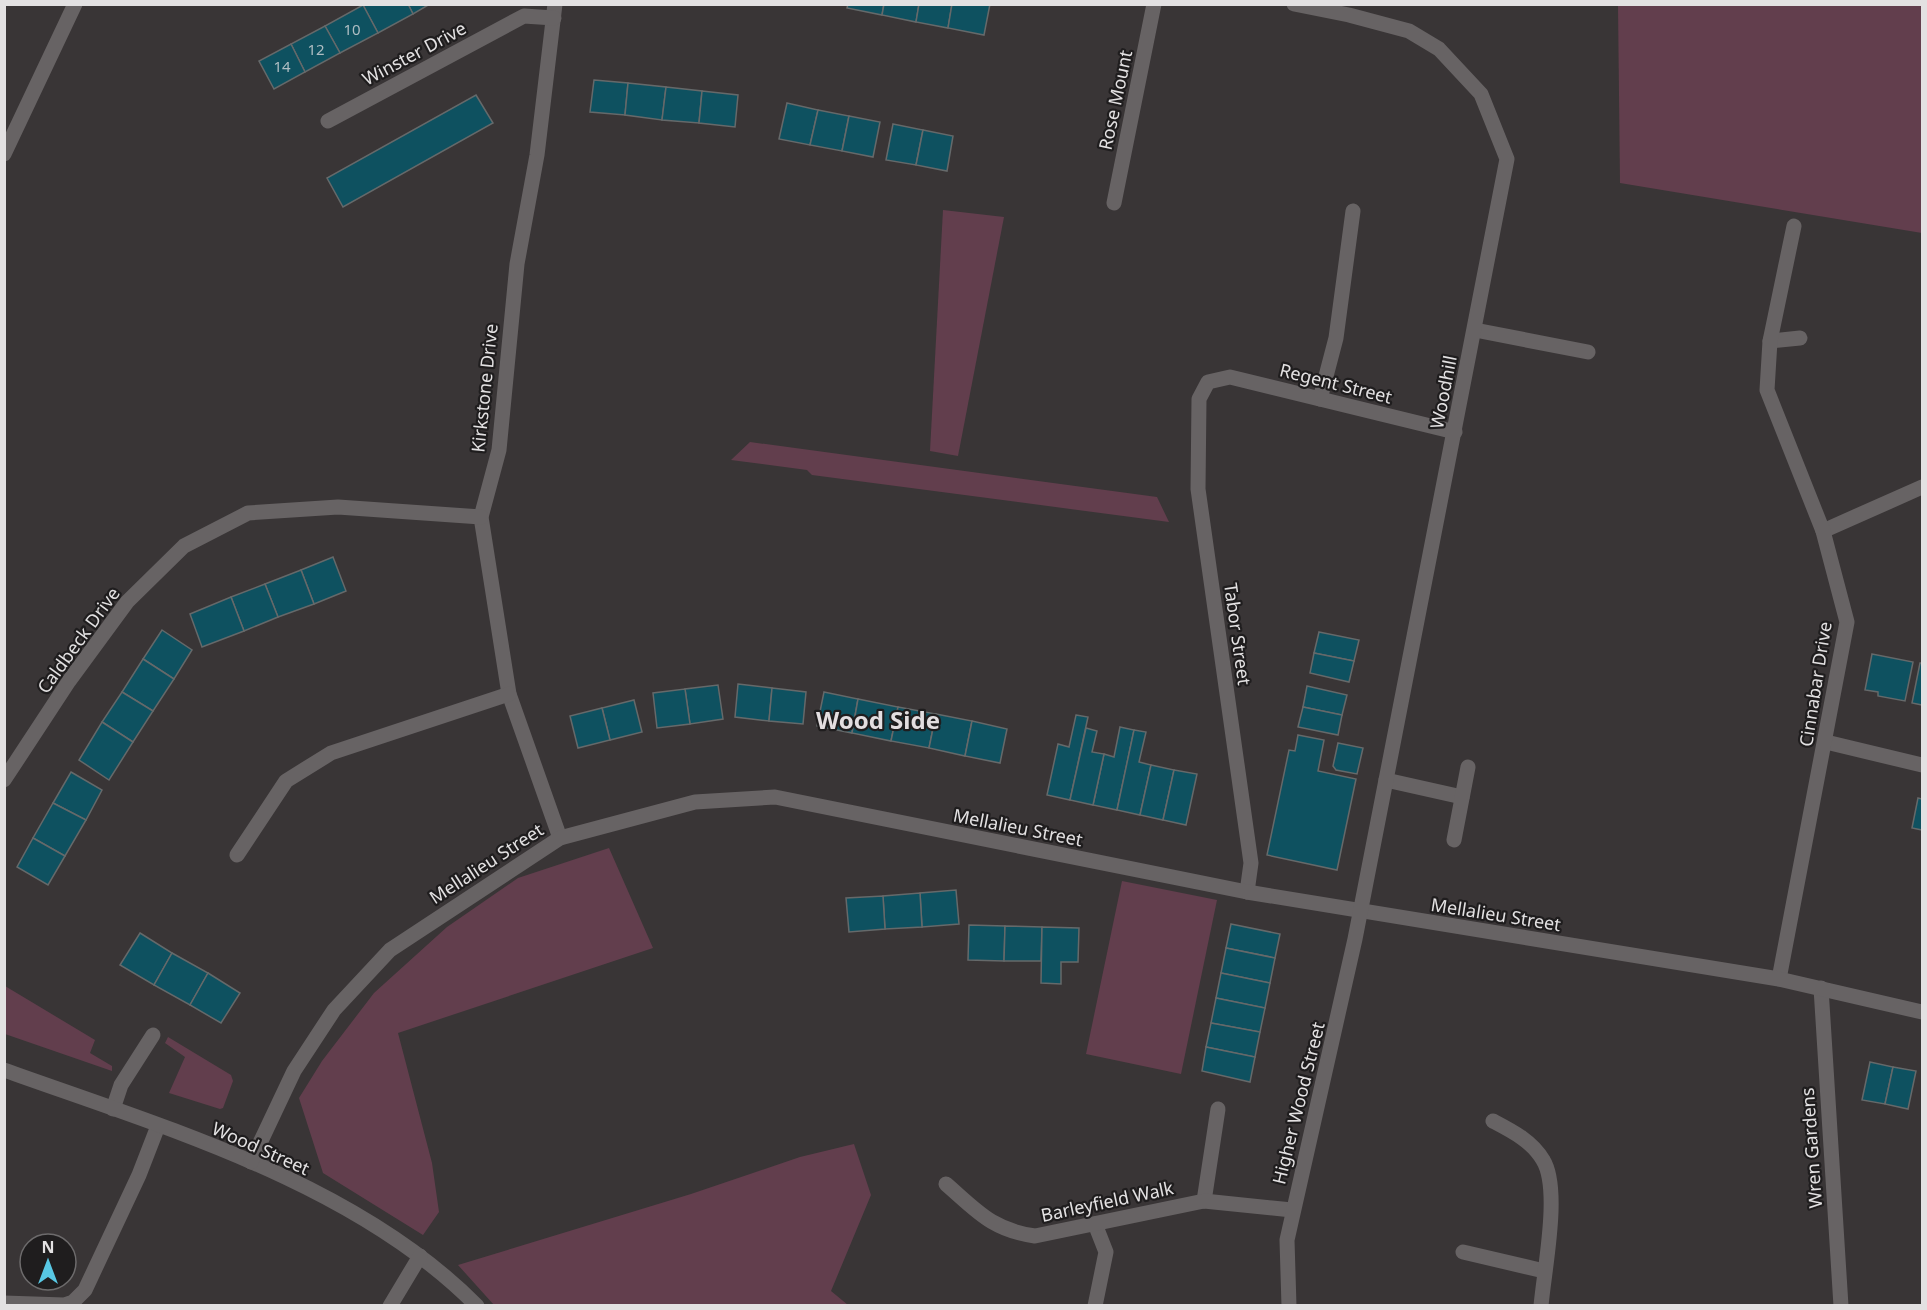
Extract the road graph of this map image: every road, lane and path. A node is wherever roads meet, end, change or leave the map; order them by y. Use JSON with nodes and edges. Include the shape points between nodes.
{"nodes":[{"id":1,"x":75,"y":4,"type":"edge"},
{"id":2,"x":1154,"y":4,"type":"edge"},
{"id":3,"x":1294,"y":4,"type":"edge"},
{"id":4,"x":1350,"y":10,"type":"edge"},
{"id":5,"x":554,"y":11,"type":"edge"},
{"id":6,"x":328,"y":120,"type":"dead end"},
{"id":7,"x":4,"y":154,"type":"edge"},
{"id":8,"x":1114,"y":203,"type":"dead end"},
{"id":9,"x":1353,"y":211,"type":"dead end"},
{"id":10,"x":1794,"y":226,"type":"dead end"},
{"id":11,"x":1474,"y":330,"type":"junction"},
{"id":12,"x":1800,"y":338,"type":"dead end"},
{"id":13,"x":1770,"y":340,"type":"junction"},
{"id":14,"x":1588,"y":352,"type":"dead end"},
{"id":15,"x":1208,"y":382,"type":"joint"},
{"id":16,"x":1320,"y":399,"type":"junction"},
{"id":17,"x":1455,"y":432,"type":"junction"},
{"id":18,"x":1923,"y":487,"type":"edge"},
{"id":19,"x":481,"y":517,"type":"junction"},
{"id":20,"x":1823,"y":531,"type":"junction"},
{"id":21,"x":509,"y":694,"type":"junction"},
{"id":22,"x":1826,"y":742,"type":"junction"},
{"id":23,"x":1923,"y":765,"type":"edge"},
{"id":24,"x":1468,"y":767,"type":"dead end"},
{"id":25,"x":4,"y":780,"type":"edge"},
{"id":26,"x":1386,"y":780,"type":"junction"},
{"id":27,"x":1462,"y":797,"type":"junction"},
{"id":28,"x":560,"y":838,"type":"junction"},
{"id":29,"x":1454,"y":840,"type":"dead end"},
{"id":30,"x":237,"y":855,"type":"dead end"},
{"id":31,"x":1247,"y":892,"type":"junction"},
{"id":32,"x":1360,"y":912,"type":"junction"},
{"id":33,"x":1779,"y":979,"type":"junction"},
{"id":34,"x":1821,"y":988,"type":"junction"},
{"id":35,"x":1923,"y":1012,"type":"edge"},
{"id":36,"x":153,"y":1035,"type":"dead end"},
{"id":37,"x":4,"y":1070,"type":"edge"},
{"id":38,"x":112,"y":1109,"type":"junction"},
{"id":39,"x":1218,"y":1109,"type":"dead end"},
{"id":40,"x":1493,"y":1121,"type":"dead end"},
{"id":41,"x":158,"y":1126,"type":"junction"},
{"id":42,"x":251,"y":1162,"type":"junction"},
{"id":43,"x":946,"y":1184,"type":"dead end"},
{"id":44,"x":1204,"y":1201,"type":"junction"},
{"id":45,"x":1292,"y":1210,"type":"junction"},
{"id":46,"x":1095,"y":1224,"type":"junction"},
{"id":47,"x":1462,"y":1252,"type":"dead end"},
{"id":48,"x":420,"y":1256,"type":"junction"},
{"id":49,"x":1544,"y":1271,"type":"junction"},
{"id":50,"x":4,"y":1303,"type":"edge"},
{"id":51,"x":390,"y":1305,"type":"edge"},
{"id":52,"x":477,"y":1305,"type":"edge"},
{"id":53,"x":1095,"y":1305,"type":"edge"},
{"id":54,"x":1289,"y":1305,"type":"edge"},
{"id":55,"x":1541,"y":1305,"type":"edge"},
{"id":56,"x":1841,"y":1305,"type":"edge"}],
"edges":[{"from":1,"to":7,"type":"street"},
{"from":2,"to":8,"type":"street","name":"Rose Mount"},
{"from":3,"to":4,"type":"street","name":"Woodhill"},
{"from":4,"to":11,"type":"street","name":"Woodhill","via":[[1409,31],[1439,49],[1481,94],[1507,159]]},
{"from":5,"to":6,"type":"street","name":"Winster Drive","via":[[524,16]]},
{"from":5,"to":19,"type":"street","name":"Kirkstone Drive","via":[[537,155],[517,264],[499,450]]},
{"from":9,"to":16,"type":"street","via":[[1336,338]]},
{"from":10,"to":13,"type":"street","name":"Cinnabar Drive"},
{"from":11,"to":14,"type":"street"},
{"from":11,"to":17,"type":"street","name":"Woodhill"},
{"from":12,"to":13,"type":"street"},
{"from":13,"to":20,"type":"street","name":"Cinnabar Drive","via":[[1767,390]]},
{"from":15,"to":16,"type":"street","name":"Regent Street","via":[[1230,377]]},
{"from":15,"to":31,"type":"street","name":"Tabor Street","via":[[1199,399],[1198,489],[1251,863]]},
{"from":16,"to":17,"type":"street","name":"Regent Street"},
{"from":17,"to":26,"type":"street","name":"Woodhill"},
{"from":18,"to":20,"type":"street"},
{"from":19,"to":21,"type":"street","name":"Kirkstone Drive"},
{"from":19,"to":25,"type":"street","name":"Caldbeck Drive","via":[[338,507],[248,513],[184,546],[127,602]]},
{"from":20,"to":22,"type":"street","name":"Cinnabar Drive","via":[[1847,621]]},
{"from":21,"to":28,"type":"street","name":"Kirkstone Drive"},
{"from":21,"to":30,"type":"street","via":[[331,753],[286,781]]},
{"from":22,"to":23,"type":"street"},
{"from":22,"to":33,"type":"street","name":"Cinnabar Drive"},
{"from":24,"to":27,"type":"street"},
{"from":26,"to":27,"type":"street"},
{"from":26,"to":32,"type":"street","name":"Woodhill"},
{"from":27,"to":29,"type":"street"},
{"from":28,"to":31,"type":"street","name":"Mellalieu Street","via":[[695,802],[775,797]]},
{"from":28,"to":42,"type":"street","name":"Mellalieu Street","via":[[390,950],[334,1010],[311,1045],[294,1071]]},
{"from":31,"to":32,"type":"street","name":"Mellalieu Street"},
{"from":32,"to":33,"type":"street","name":"Mellalieu Street"},
{"from":32,"to":45,"type":"street","name":"Higher Wood Street","via":[[1332,1049]]},
{"from":33,"to":34,"type":"street","name":"Mellalieu Street"},
{"from":34,"to":35,"type":"street","name":"Mellalieu Street"},
{"from":34,"to":56,"type":"street","name":"Wren Gardens"},
{"from":36,"to":38,"type":"street"},
{"from":37,"to":38,"type":"street","name":"Wood Street"},
{"from":38,"to":41,"type":"street","name":"Wood Street"},
{"from":39,"to":44,"type":"street"},
{"from":40,"to":49,"type":"street","via":[[1517,1133],[1544,1160],[1548,1171],[1551,1202]]},
{"from":41,"to":42,"type":"street","name":"Wood Street"},
{"from":41,"to":50,"type":"street","via":[[85,1290],[64,1305]]},
{"from":42,"to":48,"type":"street","name":"Wood Street","via":[[347,1209]]},
{"from":43,"to":46,"type":"street","name":"Barleyfield Walk","via":[[994,1225],[1015,1233],[1035,1236]]},
{"from":44,"to":45,"type":"street","name":"Barleyfield Walk"},
{"from":44,"to":46,"type":"street","name":"Barleyfield Walk"},
{"from":45,"to":54,"type":"street","name":"Higher Wood Street","via":[[1287,1240]]},
{"from":46,"to":53,"type":"street","via":[[1106,1252]]},
{"from":47,"to":49,"type":"street"},
{"from":48,"to":51,"type":"street"},
{"from":48,"to":52,"type":"street","name":"Wood Street"},
{"from":49,"to":55,"type":"street"}]}
